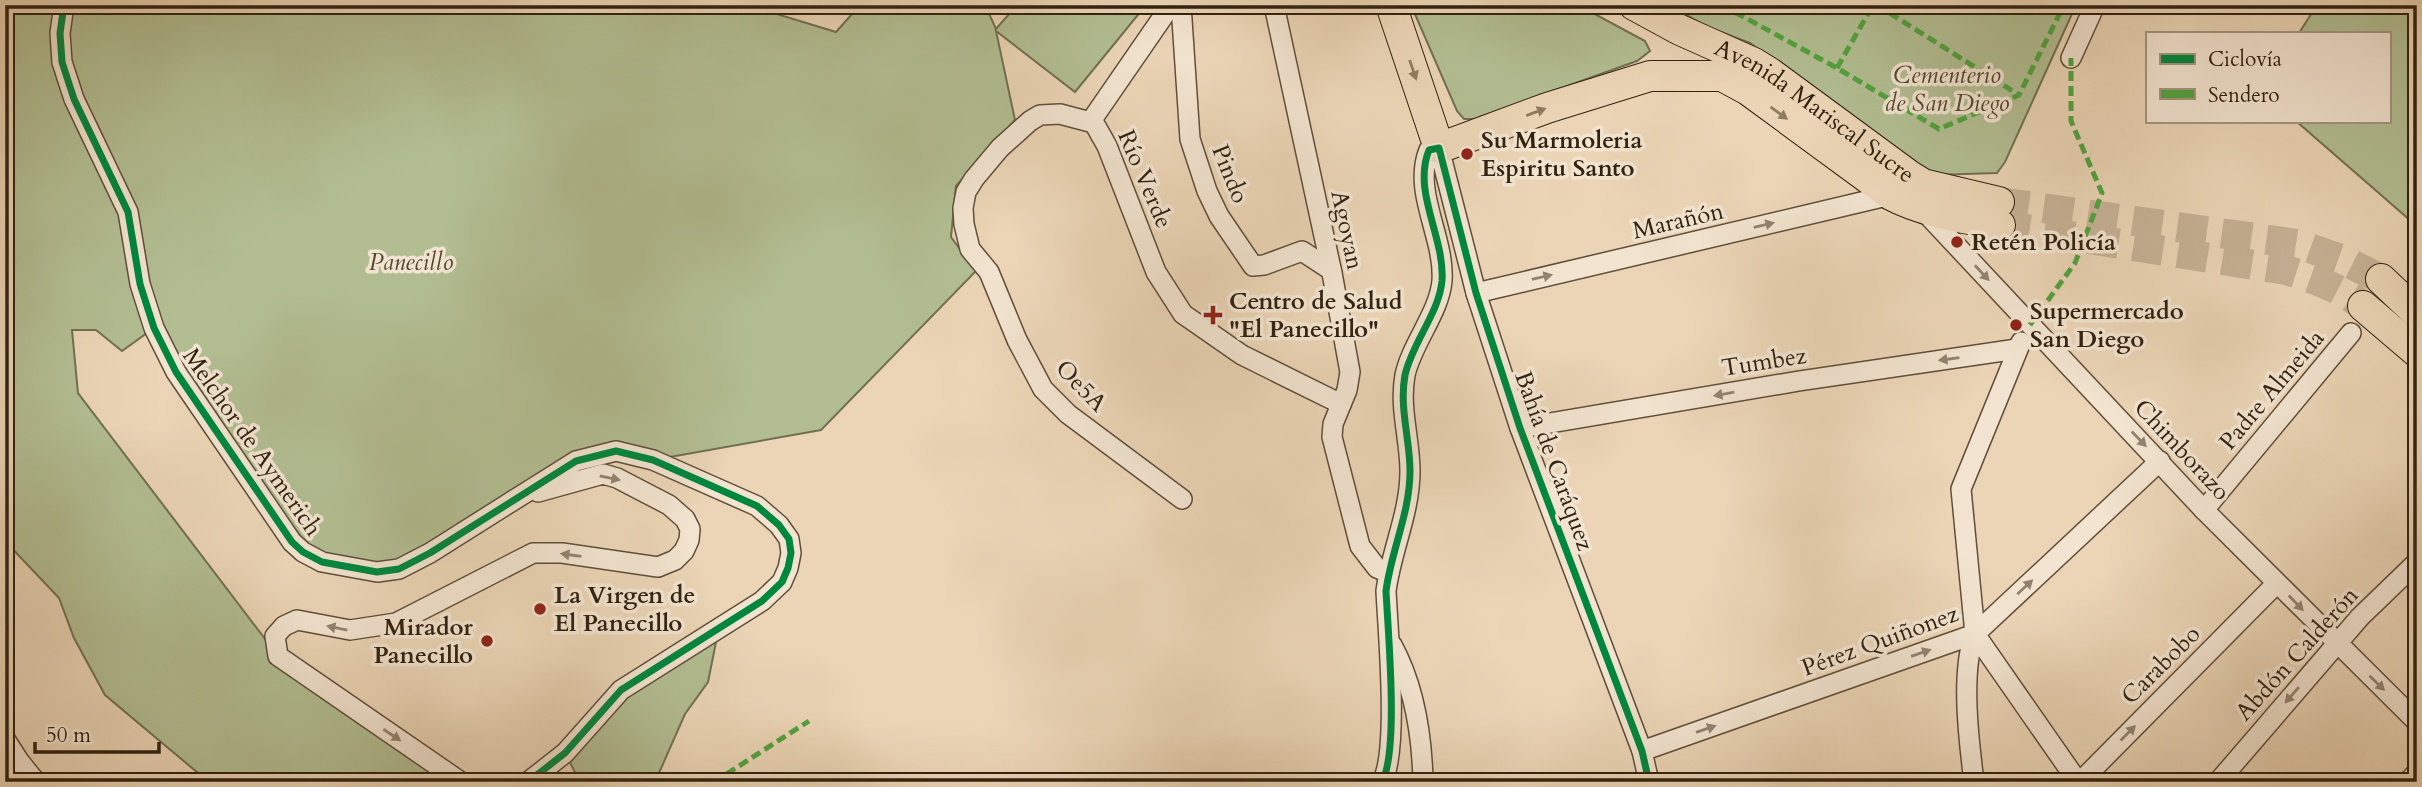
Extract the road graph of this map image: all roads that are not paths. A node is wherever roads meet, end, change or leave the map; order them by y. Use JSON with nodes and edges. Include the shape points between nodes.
{"nodes":[{"id":1,"x":64,"y":5,"type":"edge"},
{"id":2,"x":1171,"y":5,"type":"edge"},
{"id":3,"x":1181,"y":5,"type":"edge"},
{"id":4,"x":1274,"y":5,"type":"edge"},
{"id":5,"x":1391,"y":5,"type":"edge"},
{"id":6,"x":1634,"y":5,"type":"edge"},
{"id":7,"x":2095,"y":5,"type":"edge"},
{"id":8,"x":1680,"y":30,"type":"junction"},
{"id":9,"x":2071,"y":58,"type":"dead end"},
{"id":10,"x":1650,"y":76,"type":"junction"},
{"id":11,"x":1091,"y":121,"type":"junction"},
{"id":12,"x":1439,"y":148,"type":"junction"},
{"id":13,"x":1891,"y":195,"type":"junction"},
{"id":14,"x":1919,"y":206,"type":"junction"},
{"id":15,"x":1331,"y":270,"type":"junction"},
{"id":16,"x":989,"y":272,"type":"joint"},
{"id":17,"x":2381,"y":279,"type":"tunnel mouth"},
{"id":18,"x":1476,"y":293,"type":"junction"},
{"id":19,"x":2363,"y":306,"type":"tunnel mouth"},
{"id":20,"x":2417,"y":313,"type":"edge"},
{"id":21,"x":2030,"y":325,"type":"junction"},
{"id":22,"x":2351,"y":333,"type":"dead end"},
{"id":23,"x":2017,"y":349,"type":"junction"},
{"id":24,"x":2417,"y":352,"type":"edge"},
{"id":25,"x":1341,"y":404,"type":"junction"},
{"id":26,"x":1520,"y":428,"type":"junction"},
{"id":27,"x":2160,"y":461,"type":"junction"},
{"id":28,"x":520,"y":497,"type":"junction"},
{"id":29,"x":1182,"y":499,"type":"dead end"},
{"id":30,"x":2204,"y":510,"type":"junction"},
{"id":31,"x":2417,"y":562,"type":"edge"},
{"id":32,"x":1389,"y":573,"type":"junction"},
{"id":33,"x":2277,"y":583,"type":"junction"},
{"id":34,"x":1975,"y":634,"type":"junction"},
{"id":35,"x":1388,"y":638,"type":"junction"},
{"id":36,"x":2337,"y":643,"type":"junction"},
{"id":37,"x":2417,"y":722,"type":"edge"},
{"id":38,"x":5,"y":739,"type":"edge"},
{"id":39,"x":1642,"y":751,"type":"junction"},
{"id":40,"x":2417,"y":772,"type":"edge"},
{"id":41,"x":36,"y":782,"type":"edge"},
{"id":42,"x":461,"y":782,"type":"edge"},
{"id":43,"x":528,"y":782,"type":"edge"},
{"id":44,"x":1382,"y":782,"type":"edge"},
{"id":45,"x":1423,"y":782,"type":"edge"},
{"id":46,"x":1649,"y":782,"type":"edge"},
{"id":47,"x":1974,"y":782,"type":"edge"},
{"id":48,"x":2079,"y":782,"type":"edge"},
{"id":49,"x":2218,"y":782,"type":"edge"},
{"id":50,"x":2408,"y":782,"type":"edge"}],
"edges":[{"from":1,"to":28,"type":"street","name":"Melchor de Aymerich","via":[[62,62],[74,99],[128,212],[140,284],[154,328],[176,372],[292,542],[323,562],[377,572],[399,569]]},
{"from":2,"to":11,"type":"street"},
{"from":3,"to":15,"type":"street","name":"Pindo","via":[[1190,139],[1219,216],[1253,266],[1302,251]]},
{"from":4,"to":15,"type":"street","name":"Agoyan"},
{"from":5,"to":12,"type":"main road","one_way":true},
{"from":6,"to":8,"type":"main road","name":"Avenida Mariscal Sucre"},
{"from":7,"to":9,"type":"street"},
{"from":8,"to":10,"type":"main road","via":[[1670,65]]},
{"from":8,"to":14,"type":"main road","name":"Avenida Mariscal Sucre","via":[[1770,73],[1923,184],[2000,214]]},
{"from":12,"to":10,"type":"main road","one_way":true},
{"from":10,"to":13,"type":"main road","name":"Avenida Mariscal Sucre","one_way":true,"via":[[1722,76],[1748,90]]},
{"from":11,"to":16,"type":"street","name":"Río Verde","via":[[1040,115],[1000,148],[974,179],[963,208],[964,225],[970,249]]},
{"from":11,"to":25,"type":"street","name":"Río Verde","via":[[1107,146],[1156,272],[1183,314],[1242,355]]},
{"from":12,"to":18,"type":"street","name":"Bahía de Caráquez"},
{"from":12,"to":32,"type":"street","via":[[1429,150],[1423,169],[1440,253],[1441,285],[1405,376],[1403,406],[1410,471],[1399,543]]},
{"from":13,"to":14,"type":"main road","name":"Avenida Mariscal Sucre"},
{"from":18,"to":13,"type":"street","name":"Marañón","one_way":true},
{"from":14,"to":21,"type":"street","name":"Chimborazo","one_way":true},
{"from":15,"to":25,"type":"street","name":"Agoyan","via":[[1350,372]]},
{"from":16,"to":29,"type":"street","name":"Oe5A","via":[[1043,388],[1068,414]]},
{"from":17,"to":20,"type":"main road"},
{"from":18,"to":26,"type":"street","name":"Bahía de Caráquez"},
{"from":19,"to":24,"type":"main road"},
{"from":21,"to":23,"type":"street"},
{"from":21,"to":27,"type":"street","name":"Chimborazo","one_way":true},
{"from":22,"to":30,"type":"street","name":"Padre Almeida"},
{"from":23,"to":26,"type":"street","name":"Tumbez","one_way":true},
{"from":23,"to":34,"type":"street","via":[[1960,495]]},
{"from":25,"to":32,"type":"street","name":"Agoyan","via":[[1332,437],[1360,546],[1377,568]]},
{"from":26,"to":39,"type":"street","name":"Bahía de Caráquez"},
{"from":27,"to":30,"type":"street","name":"Chimborazo"},
{"from":34,"to":27,"type":"street","name":"Pérez Quiñonez","one_way":true},
{"from":28,"to":42,"type":"street","name":"Melchor de Aymerich","one_way":true,"via":[[603,474],[669,505],[685,519],[689,540],[675,560],[658,567],[533,553],[396,623],[350,630],[297,621],[275,636],[278,656]]},
{"from":28,"to":43,"type":"street","name":"Melchor de Aymerich","via":[[576,460],[616,451],[653,460],[757,506],[789,539],[791,554],[782,582],[762,601],[621,691],[565,753]]},
{"from":30,"to":33,"type":"street","name":"Chimborazo"},
{"from":31,"to":36,"type":"street","name":"Abdón Calderón"},
{"from":32,"to":35,"type":"street"},
{"from":33,"to":36,"type":"street","name":"Chimborazo","one_way":true},
{"from":48,"to":33,"type":"street","name":"Carabobo","one_way":true},
{"from":39,"to":34,"type":"street","name":"Pérez Quiñonez","one_way":true},
{"from":34,"to":47,"type":"street","via":[[1969,650],[1968,710]]},
{"from":34,"to":48,"type":"street"},
{"from":35,"to":44,"type":"street","via":[[1389,764]]},
{"from":35,"to":45,"type":"street","via":[[1415,706]]},
{"from":36,"to":37,"type":"street","name":"Chimborazo","one_way":true},
{"from":36,"to":49,"type":"street","name":"Abdón Calderón","one_way":true},
{"from":38,"to":41,"type":"street"},
{"from":39,"to":46,"type":"street","name":"Bahía de Caráquez"},
{"from":40,"to":50,"type":"street"}]}
